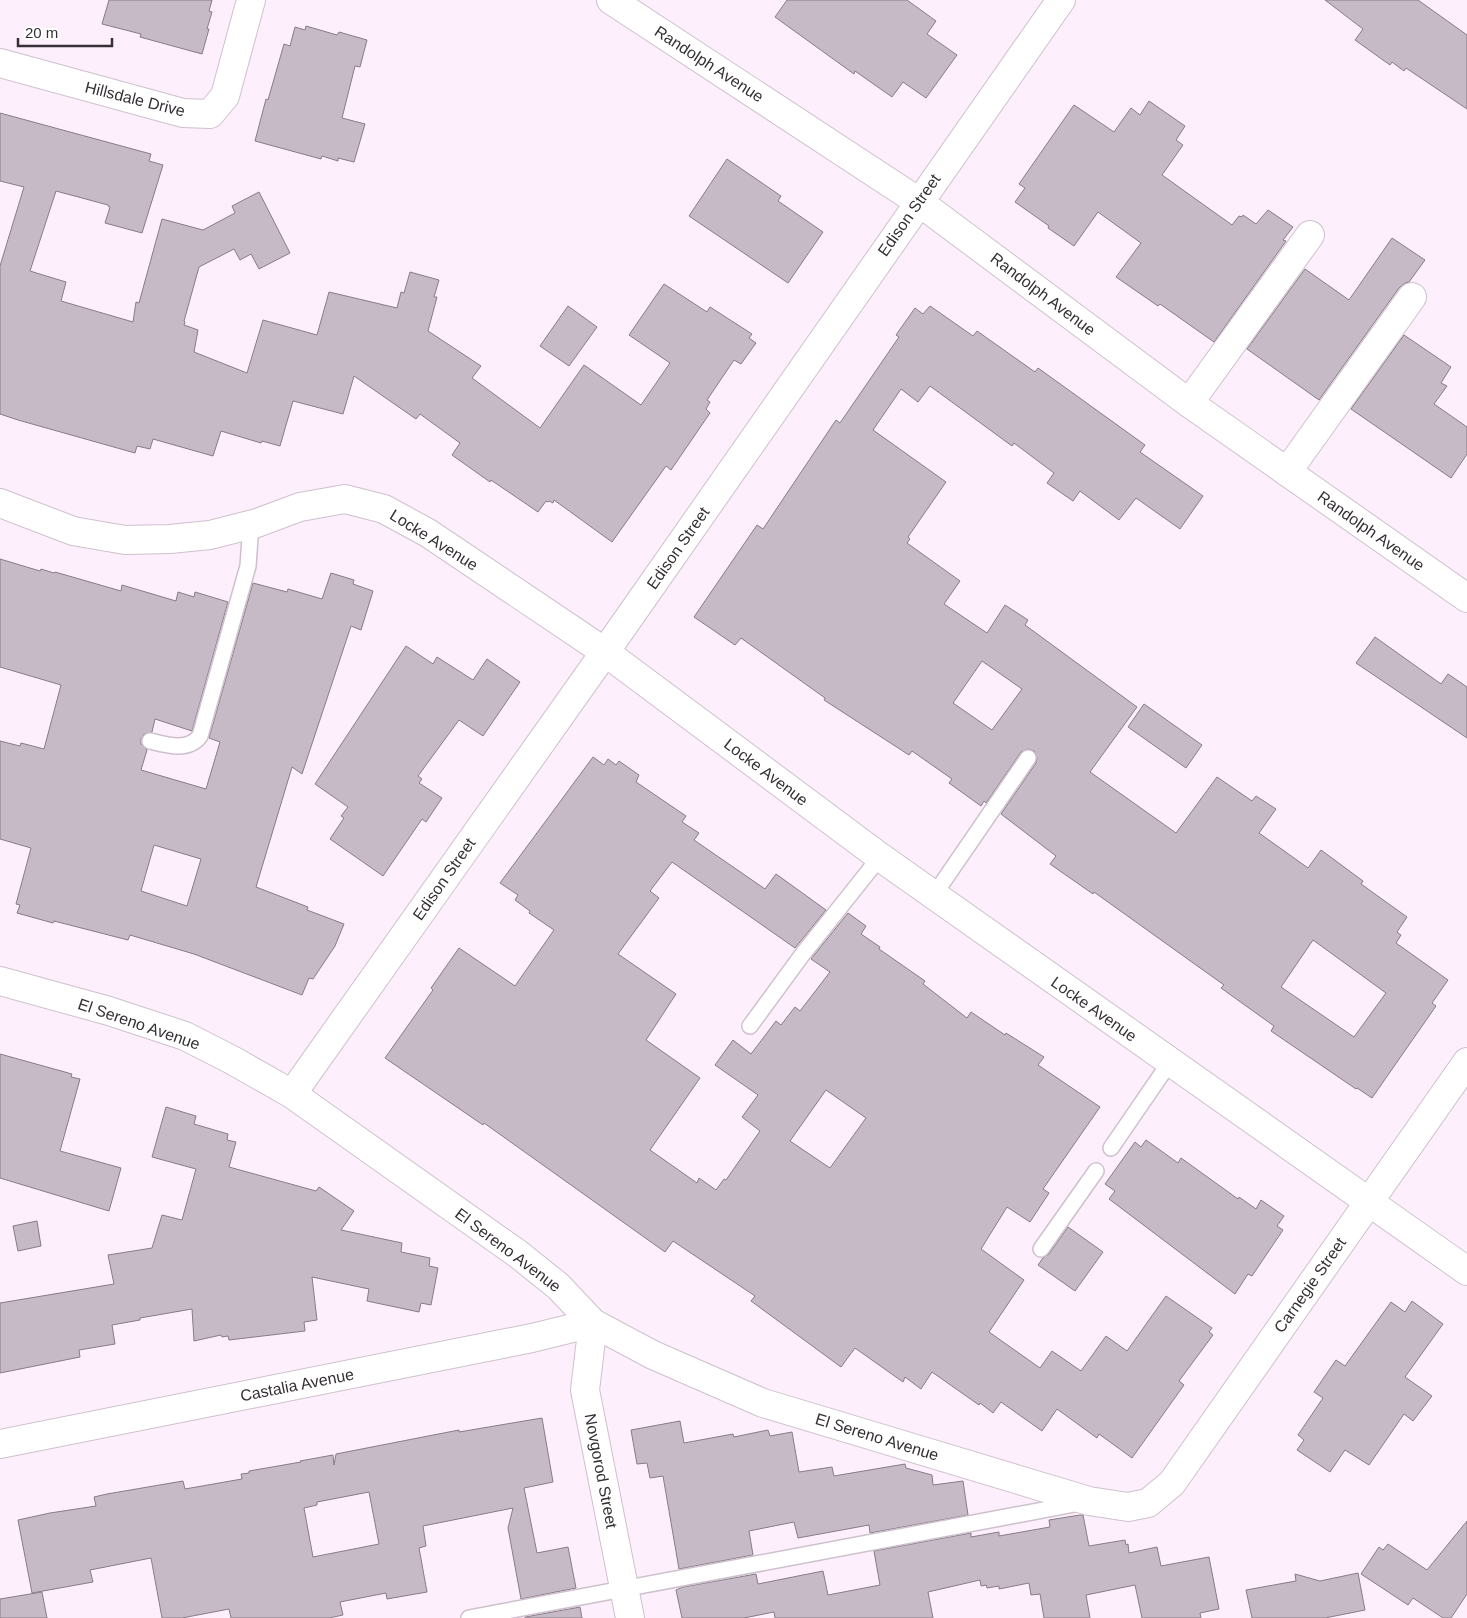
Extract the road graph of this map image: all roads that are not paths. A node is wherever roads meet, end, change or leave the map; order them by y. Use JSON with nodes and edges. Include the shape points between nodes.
{"nodes":[{"id":1,"x":251,"y":0,"type":"edge"},
{"id":2,"x":611,"y":0,"type":"edge"},
{"id":3,"x":1061,"y":0,"type":"edge"},
{"id":4,"x":0,"y":63,"type":"edge"},
{"id":5,"x":919,"y":202,"type":"junction"},
{"id":6,"x":1310,"y":235,"type":"dead end"},
{"id":7,"x":1412,"y":297,"type":"dead end"},
{"id":8,"x":1189,"y":403,"type":"junction"},
{"id":9,"x":1287,"y":472,"type":"junction"},
{"id":10,"x":0,"y":504,"type":"edge"},
{"id":11,"x":251,"y":524,"type":"junction"},
{"id":12,"x":1467,"y":598,"type":"edge"},
{"id":13,"x":605,"y":652,"type":"junction"},
{"id":14,"x":150,"y":741,"type":"dead end"},
{"id":15,"x":1028,"y":758,"type":"dead end"},
{"id":16,"x":880,"y":858,"type":"junction"},
{"id":17,"x":934,"y":895,"type":"junction"},
{"id":18,"x":0,"y":981,"type":"edge"},
{"id":19,"x":750,"y":1026,"type":"dead end"},
{"id":20,"x":1170,"y":1062,"type":"junction"},
{"id":21,"x":1467,"y":1062,"type":"edge"},
{"id":22,"x":292,"y":1094,"type":"junction"},
{"id":23,"x":1111,"y":1148,"type":"dead end"},
{"id":24,"x":1096,"y":1171,"type":"dead end"},
{"id":25,"x":1368,"y":1202,"type":"junction"},
{"id":26,"x":1041,"y":1249,"type":"dead end"},
{"id":27,"x":1467,"y":1271,"type":"edge"},
{"id":28,"x":593,"y":1323,"type":"junction"},
{"id":29,"x":0,"y":1444,"type":"edge"},
{"id":30,"x":1089,"y":1501,"type":"junction"},
{"id":31,"x":1148,"y":1503,"type":"joint"},
{"id":32,"x":624,"y":1588,"type":"junction"},
{"id":33,"x":469,"y":1618,"type":"edge"},
{"id":34,"x":630,"y":1618,"type":"edge"}],
"edges":[{"from":1,"to":4,"type":"street","name":"Hillsdale Drive","via":[[225,96],[210,114],[184,113]]},
{"from":2,"to":5,"type":"street","name":"Randolph Avenue"},
{"from":3,"to":5,"type":"street","name":"Edison Street"},
{"from":5,"to":8,"type":"street","name":"Randolph Avenue"},
{"from":5,"to":13,"type":"street","name":"Edison Street"},
{"from":6,"to":8,"type":"street"},
{"from":7,"to":9,"type":"street"},
{"from":8,"to":9,"type":"street","name":"Randolph Avenue"},
{"from":9,"to":12,"type":"street","name":"Randolph Avenue"},
{"from":10,"to":11,"type":"street","name":"Locke Avenue","via":[[73,531],[125,540],[210,535]]},
{"from":11,"to":13,"type":"street","name":"Locke Avenue","via":[[300,507],[345,499],[384,509],[428,533]]},
{"from":11,"to":14,"type":"lane","via":[[248,566],[200,736],[185,746]]},
{"from":13,"to":16,"type":"street","name":"Locke Avenue"},
{"from":13,"to":22,"type":"street","name":"Edison Street"},
{"from":15,"to":17,"type":"lane"},
{"from":16,"to":17,"type":"street","name":"Locke Avenue"},
{"from":16,"to":19,"type":"lane"},
{"from":17,"to":20,"type":"street","name":"Locke Avenue"},
{"from":18,"to":22,"type":"street","name":"El Sereno Avenue","via":[[185,1036]]},
{"from":20,"to":23,"type":"lane"},
{"from":20,"to":25,"type":"street","name":"Locke Avenue"},
{"from":21,"to":25,"type":"street","name":"Carnegie Street"},
{"from":22,"to":28,"type":"street","name":"El Sereno Avenue","via":[[518,1254],[558,1286]]},
{"from":24,"to":26,"type":"lane"},
{"from":25,"to":27,"type":"street","name":"Locke Avenue"},
{"from":25,"to":31,"type":"street","name":"Carnegie Street","via":[[1172,1483]]},
{"from":28,"to":29,"type":"street","name":"Castalia Avenue","via":[[532,1338]]},
{"from":28,"to":30,"type":"street","name":"El Sereno Avenue","via":[[653,1355],[763,1403]]},
{"from":28,"to":32,"type":"street","name":"Novgorod Street","via":[[584,1390]]},
{"from":30,"to":31,"type":"street","name":"El Sereno Avenue","via":[[1128,1507]]},
{"from":30,"to":32,"type":"lane"},
{"from":32,"to":33,"type":"lane"},
{"from":32,"to":34,"type":"street","name":"Novgorod Street"}]}
